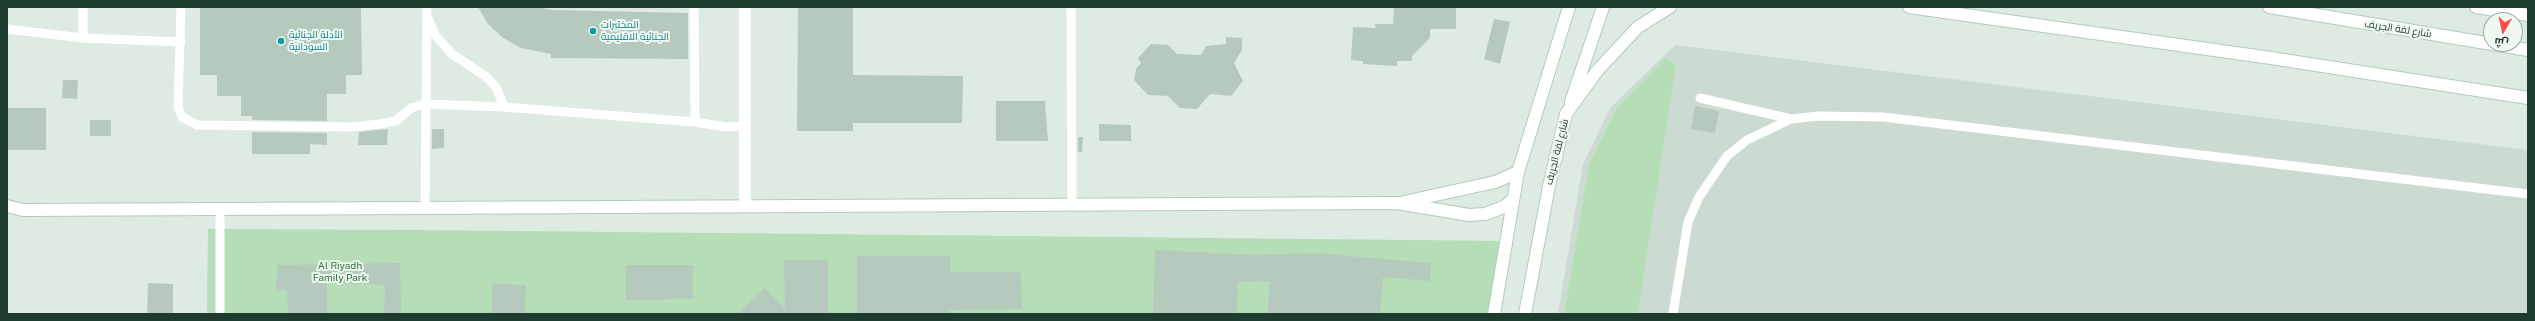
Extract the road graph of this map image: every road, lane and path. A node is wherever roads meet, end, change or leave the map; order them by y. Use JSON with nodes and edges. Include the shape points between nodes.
{"nodes":[{"id":1,"x":82,"y":7,"type":"edge"},
{"id":2,"x":181,"y":7,"type":"edge"},
{"id":3,"x":694,"y":7,"type":"edge"},
{"id":4,"x":746,"y":7,"type":"edge"},
{"id":5,"x":1071,"y":7,"type":"edge"},
{"id":6,"x":1569,"y":7,"type":"edge"},
{"id":7,"x":1603,"y":7,"type":"edge"},
{"id":8,"x":1670,"y":7,"type":"edge"},
{"id":9,"x":1909,"y":7,"type":"edge"},
{"id":10,"x":2269,"y":7,"type":"edge"},
{"id":11,"x":2476,"y":7,"type":"edge"},
{"id":12,"x":427,"y":11,"type":"edge"},
{"id":13,"x":2528,"y":15,"type":"edge"},
{"id":14,"x":7,"y":29,"type":"edge"},
{"id":15,"x":83,"y":38,"type":"junction"},
{"id":16,"x":181,"y":42,"type":"junction"},
{"id":17,"x":2528,"y":50,"type":"edge"},
{"id":18,"x":1700,"y":98,"type":"dead end"},
{"id":19,"x":2528,"y":98,"type":"edge"},
{"id":20,"x":425,"y":104,"type":"junction"},
{"id":21,"x":504,"y":106,"type":"junction"},
{"id":22,"x":1566,"y":114,"type":"junction"},
{"id":23,"x":1792,"y":119,"type":"junction"},
{"id":24,"x":695,"y":122,"type":"junction"},
{"id":25,"x":746,"y":126,"type":"junction"},
{"id":26,"x":1518,"y":172,"type":"junction"},
{"id":27,"x":2528,"y":194,"type":"edge"},
{"id":28,"x":1512,"y":200,"type":"junction"},
{"id":29,"x":1397,"y":203,"type":"junction"},
{"id":30,"x":1072,"y":205,"type":"junction"},
{"id":31,"x":7,"y":206,"type":"edge"},
{"id":32,"x":745,"y":206,"type":"junction"},
{"id":33,"x":425,"y":208,"type":"junction"},
{"id":34,"x":220,"y":209,"type":"junction"},
{"id":35,"x":23,"y":210,"type":"junction"},
{"id":36,"x":7,"y":216,"type":"edge"},
{"id":37,"x":220,"y":314,"type":"edge"},
{"id":38,"x":1494,"y":314,"type":"edge"},
{"id":39,"x":1525,"y":314,"type":"edge"},
{"id":40,"x":1673,"y":314,"type":"edge"}],
"edges":[{"from":1,"to":15,"type":"lane"},
{"from":2,"to":16,"type":"lane"},
{"from":3,"to":24,"type":"lane"},
{"from":4,"to":25,"type":"street"},
{"from":5,"to":30,"type":"lane"},
{"from":6,"to":26,"type":"street"},
{"from":7,"to":22,"type":"street"},
{"from":8,"to":22,"type":"street","name":"شارع لفة الجريف","via":[[1638,27],[1597,71]]},
{"from":9,"to":19,"type":"street"},
{"from":10,"to":17,"type":"street","name":"شارع لفة الجريف"},
{"from":11,"to":13,"type":"street"},
{"from":12,"to":20,"type":"lane"},
{"from":12,"to":21,"type":"lane","via":[[441,43],[452,54],[488,78],[497,89]]},
{"from":14,"to":15,"type":"lane"},
{"from":15,"to":16,"type":"lane"},
{"from":16,"to":20,"type":"lane","via":[[178,108],[182,117],[192,124],[350,127],[396,121],[411,108]]},
{"from":18,"to":23,"type":"lane"},
{"from":20,"to":21,"type":"lane"},
{"from":20,"to":33,"type":"lane"},
{"from":21,"to":24,"type":"lane"},
{"from":22,"to":39,"type":"street","name":"شارع لفة الجريف","via":[[1548,186]]},
{"from":23,"to":27,"type":"lane","via":[[1818,116],[1883,117]]},
{"from":23,"to":40,"type":"lane","via":[[1747,140],[1727,156],[1707,183],[1688,222]]},
{"from":24,"to":25,"type":"lane","via":[[726,127]]},
{"from":25,"to":32,"type":"street"},
{"from":26,"to":28,"type":"street"},
{"from":26,"to":29,"type":"street","via":[[1495,182]]},
{"from":28,"to":29,"type":"street","via":[[1504,207],[1485,214],[1470,215]]},
{"from":28,"to":38,"type":"street"},
{"from":29,"to":30,"type":"street"},
{"from":30,"to":32,"type":"street"},
{"from":31,"to":35,"type":"street"},
{"from":32,"to":33,"type":"street"},
{"from":33,"to":34,"type":"street"},
{"from":34,"to":35,"type":"street"},
{"from":34,"to":37,"type":"lane"},
{"from":35,"to":36,"type":"street"}]}
